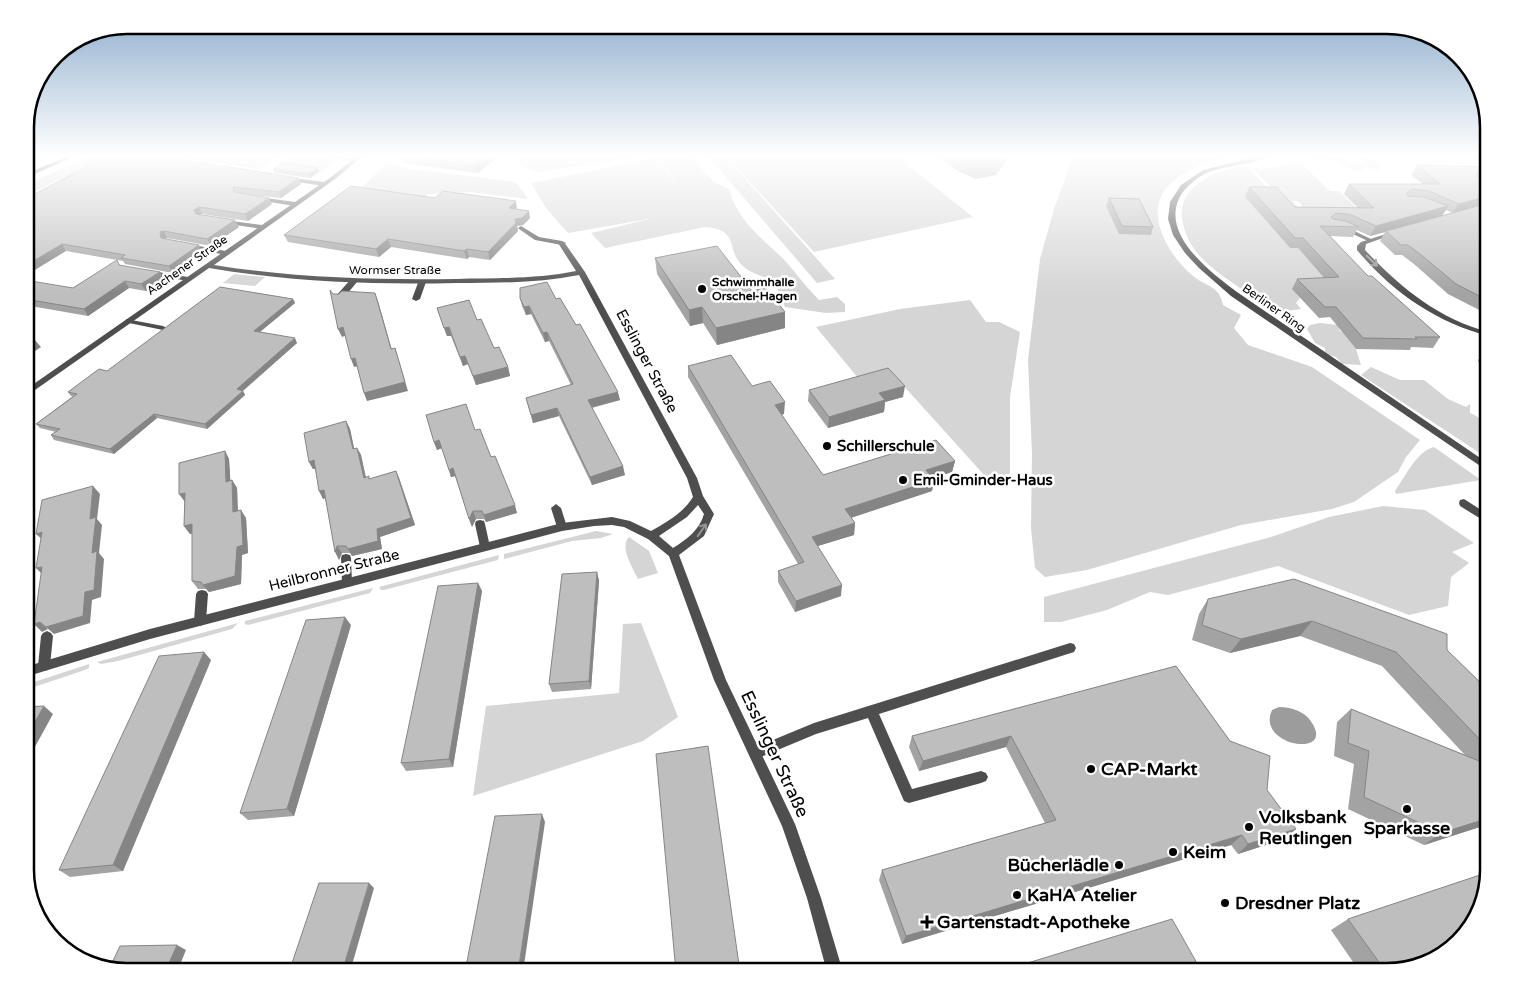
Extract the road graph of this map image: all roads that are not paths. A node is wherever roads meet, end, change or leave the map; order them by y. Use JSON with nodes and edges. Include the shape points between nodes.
{"nodes":[{"id":1,"x":278,"y":202,"type":"edge"},
{"id":2,"x":299,"y":202,"type":"edge"},
{"id":3,"x":1174,"y":202,"type":"edge"},
{"id":4,"x":295,"y":204,"type":"junction"},
{"id":5,"x":219,"y":221,"type":"edge"},
{"id":6,"x":1336,"y":227,"type":"edge"},
{"id":7,"x":262,"y":228,"type":"junction"},
{"id":8,"x":521,"y":228,"type":"edge"},
{"id":9,"x":1403,"y":231,"type":"edge"},
{"id":10,"x":1370,"y":240,"type":"junction"},
{"id":11,"x":184,"y":245,"type":"edge"},
{"id":12,"x":226,"y":253,"type":"junction"},
{"id":13,"x":208,"y":266,"type":"junction"},
{"id":14,"x":144,"y":271,"type":"edge"},
{"id":15,"x":581,"y":272,"type":"junction"},
{"id":16,"x":188,"y":279,"type":"junction"},
{"id":17,"x":353,"y":282,"type":"junction"},
{"id":18,"x":422,"y":282,"type":"junction"},
{"id":19,"x":339,"y":298,"type":"edge"},
{"id":20,"x":416,"y":299,"type":"dead end"},
{"id":21,"x":129,"y":321,"type":"junction"},
{"id":22,"x":163,"y":328,"type":"edge"},
{"id":23,"x":1480,"y":331,"type":"edge"},
{"id":24,"x":34,"y":388,"type":"edge"},
{"id":25,"x":1480,"y":463,"type":"edge"},
{"id":26,"x":698,"y":497,"type":"junction"},
{"id":27,"x":1464,"y":503,"type":"dead end"},
{"id":28,"x":556,"y":508,"type":"dead end"},
{"id":29,"x":1480,"y":514,"type":"edge"},
{"id":30,"x":480,"y":524,"type":"edge"},
{"id":31,"x":562,"y":527,"type":"junction"},
{"id":32,"x":652,"y":536,"type":"junction"},
{"id":33,"x":485,"y":547,"type":"junction"},
{"id":34,"x":673,"y":554,"type":"junction"},
{"id":35,"x":346,"y":558,"type":"edge"},
{"id":36,"x":347,"y":582,"type":"junction"},
{"id":37,"x":202,"y":594,"type":"edge"},
{"id":38,"x":200,"y":621,"type":"junction"},
{"id":39,"x":47,"y":636,"type":"edge"},
{"id":40,"x":1070,"y":648,"type":"dead end"},
{"id":41,"x":44,"y":666,"type":"junction"},
{"id":42,"x":34,"y":669,"type":"edge"},
{"id":43,"x":871,"y":711,"type":"junction"},
{"id":44,"x":756,"y":753,"type":"junction"},
{"id":45,"x":981,"y":777,"type":"dead end"},
{"id":46,"x":831,"y":963,"type":"edge"}],
"edges":[{"from":1,"to":4,"type":"street"},
{"from":2,"to":4,"type":"street","name":"Aachener Straße"},
{"from":3,"to":25,"type":"street","name":"Berliner Ring","via":[[1171,209],[1173,229],[1197,264],[1241,299]]},
{"from":4,"to":7,"type":"street","name":"Aachener Straße"},
{"from":5,"to":7,"type":"street"},
{"from":6,"to":10,"type":"street"},
{"from":7,"to":12,"type":"street","name":"Aachener Straße"},
{"from":8,"to":15,"type":"street","name":"Esslinger Straße","via":[[537,239],[562,243]]},
{"from":9,"to":10,"type":"street"},
{"from":10,"to":23,"type":"street","one_way":true,"via":[[1363,243],[1361,250],[1424,306],[1455,324]]},
{"from":11,"to":12,"type":"street"},
{"from":12,"to":13,"type":"street","name":"Aachener Straße"},
{"from":13,"to":16,"type":"street","name":"Aachener Straße"},
{"from":13,"to":17,"type":"street","name":"Wormser Straße"},
{"from":14,"to":16,"type":"street"},
{"from":15,"to":18,"type":"street","name":"Wormser Straße","via":[[556,278]]},
{"from":15,"to":26,"type":"street","name":"Esslinger Straße","via":[[692,478]]},
{"from":16,"to":21,"type":"street","name":"Aachener Straße"},
{"from":17,"to":18,"type":"street","name":"Wormser Straße"},
{"from":17,"to":19,"type":"street"},
{"from":18,"to":20,"type":"street"},
{"from":21,"to":22,"type":"street"},
{"from":21,"to":24,"type":"street","name":"Aachener Straße"},
{"from":26,"to":32,"type":"street","via":[[692,508]]},
{"from":34,"to":26,"type":"street","name":"Esslinger Straße","one_way":true,"via":[[697,538],[706,525],[709,514]]},
{"from":27,"to":29,"type":"street"},
{"from":28,"to":31,"type":"street"},
{"from":30,"to":33,"type":"street"},
{"from":31,"to":32,"type":"street","name":"Heilbronner Straße","via":[[612,521]]},
{"from":31,"to":33,"type":"street","name":"Heilbronner Straße"},
{"from":32,"to":34,"type":"street","name":"Esslinger Straße"},
{"from":33,"to":36,"type":"street","name":"Heilbronner Straße"},
{"from":34,"to":44,"type":"street","name":"Esslinger Straße","via":[[720,680]]},
{"from":35,"to":36,"type":"street"},
{"from":36,"to":38,"type":"street","name":"Heilbronner Straße"},
{"from":37,"to":38,"type":"street"},
{"from":38,"to":41,"type":"street","name":"Heilbronner Straße"},
{"from":39,"to":41,"type":"street"},
{"from":40,"to":43,"type":"street"},
{"from":41,"to":42,"type":"street","name":"Heilbronner Straße"},
{"from":43,"to":44,"type":"street","via":[[814,729]]},
{"from":43,"to":45,"type":"street","via":[[909,796]]},
{"from":44,"to":46,"type":"street","name":"Esslinger Straße","via":[[800,857]]}]}
